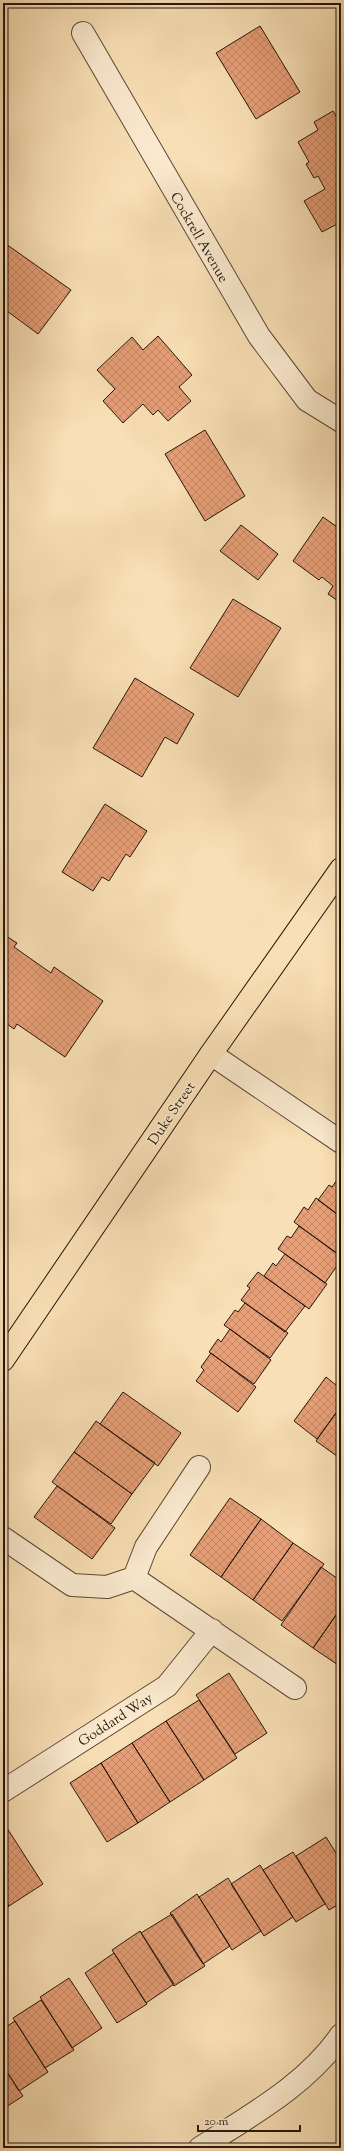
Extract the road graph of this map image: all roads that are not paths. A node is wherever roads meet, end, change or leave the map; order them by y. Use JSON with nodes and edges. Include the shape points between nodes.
{"nodes":[{"id":1,"x":83,"y":33,"type":"dead end"},
{"id":2,"x":341,"y":421,"type":"edge"},
{"id":3,"x":341,"y":869,"type":"edge"},
{"id":4,"x":211,"y":1054,"type":"junction"},
{"id":5,"x":341,"y":1142,"type":"edge"},
{"id":6,"x":3,"y":1360,"type":"edge"},
{"id":7,"x":199,"y":1467,"type":"dead end"},
{"id":8,"x":3,"y":1538,"type":"edge"},
{"id":9,"x":134,"y":1578,"type":"junction"},
{"id":10,"x":212,"y":1630,"type":"junction"},
{"id":11,"x":295,"y":1688,"type":"dead end"},
{"id":12,"x":3,"y":1791,"type":"edge"},
{"id":13,"x":341,"y":2035,"type":"edge"},
{"id":14,"x":200,"y":2148,"type":"edge"}],
"edges":[{"from":1,"to":2,"type":"street","name":"Cockrell Avenue","via":[[259,336],[307,400]]},
{"from":3,"to":4,"type":"main road","name":"Duke Street"},
{"from":4,"to":5,"type":"street"},
{"from":4,"to":6,"type":"main road","name":"Duke Street"},
{"from":7,"to":9,"type":"street","via":[[146,1547]]},
{"from":8,"to":9,"type":"street","via":[[72,1585],[107,1588]]},
{"from":9,"to":10,"type":"street"},
{"from":10,"to":11,"type":"street"},
{"from":10,"to":12,"type":"street","name":"Goddard Way","via":[[167,1686]]},
{"from":13,"to":14,"type":"street","via":[[328,2052],[281,2095]]}]}
